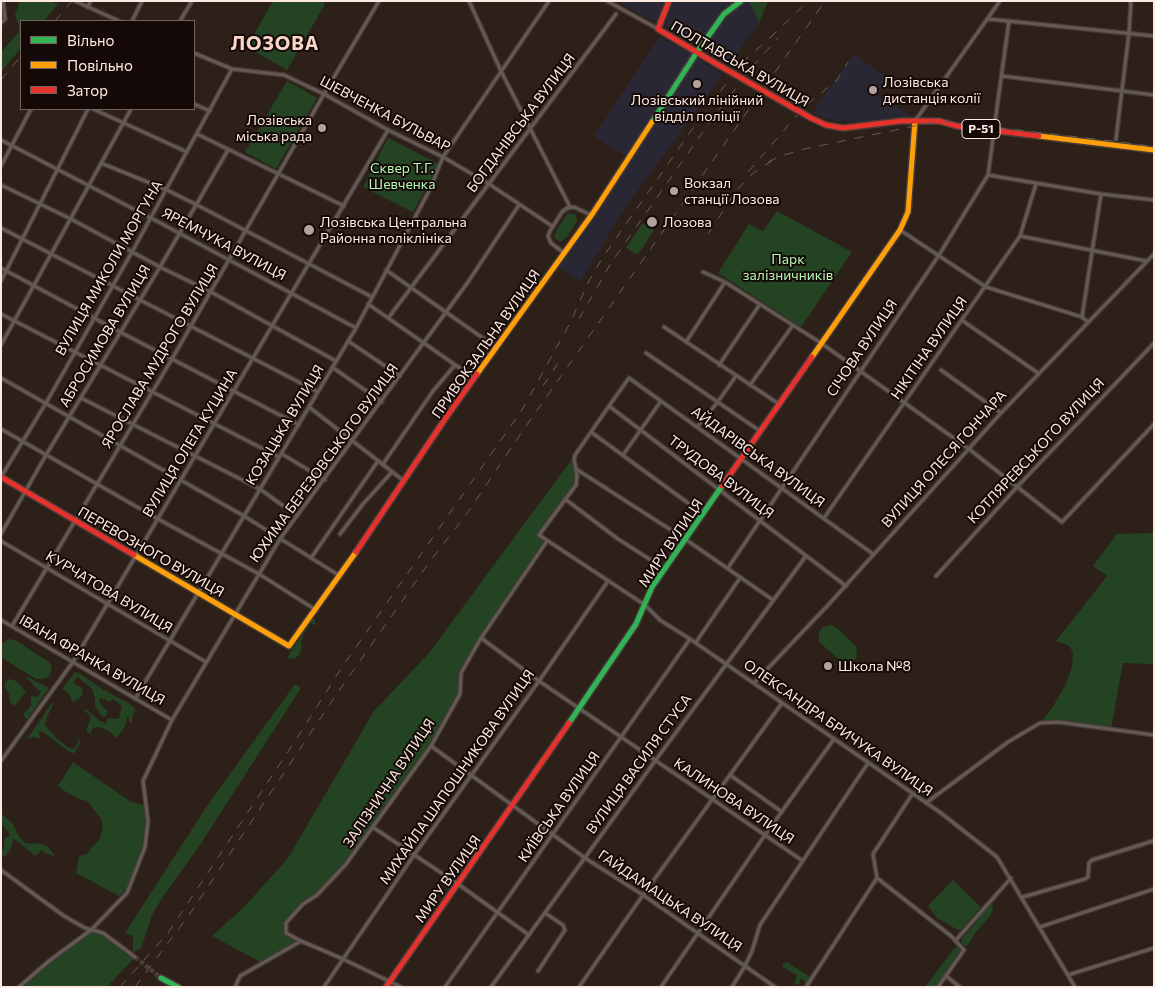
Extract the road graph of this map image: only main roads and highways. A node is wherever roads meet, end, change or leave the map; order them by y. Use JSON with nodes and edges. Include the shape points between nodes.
{"nodes":[{"id":1,"x":669,"y":1,"type":"edge"},
{"id":2,"x":741,"y":1,"type":"edge"},
{"id":3,"x":696,"y":52,"type":"junction"},
{"id":4,"x":915,"y":121,"type":"junction"},
{"id":5,"x":1154,"y":150,"type":"edge"},
{"id":6,"x":1,"y":477,"type":"edge"},
{"id":7,"x":289,"y":646,"type":"joint"},
{"id":8,"x":160,"y":978,"type":"tunnel mouth"},
{"id":9,"x":178,"y":987,"type":"edge"},
{"id":10,"x":386,"y":987,"type":"edge"}],
"edges":[{"from":1,"to":3,"type":"main road","name":"ПОЛТАВСЬКА ВУЛИЦЯ","number":"Р-51","via":[[658,29]]},
{"from":2,"to":3,"type":"main road","name":"ПРИВОКЗАЛЬНА ВУЛИЦЯ","via":[[724,14]]},
{"from":3,"to":4,"type":"main road","name":"ПОЛТАВСЬКА ВУЛИЦЯ","number":"Р-51","bridge":true,"via":[[826,125],[843,128]]},
{"from":3,"to":7,"type":"main road","name":"ПРИВОКЗАЛЬНА ВУЛИЦЯ","via":[[591,215]]},
{"from":4,"to":5,"type":"main road","number":"Р-51"},
{"from":4,"to":10,"type":"main road","name":"МИРУ ВУЛИЦЯ","via":[[910,198],[900,230],[652,587],[636,624]]},
{"from":6,"to":7,"type":"main road","name":"ПЕРЕВОЗНОГО ВУЛИЦЯ"},
{"from":8,"to":9,"type":"main road"}]}
